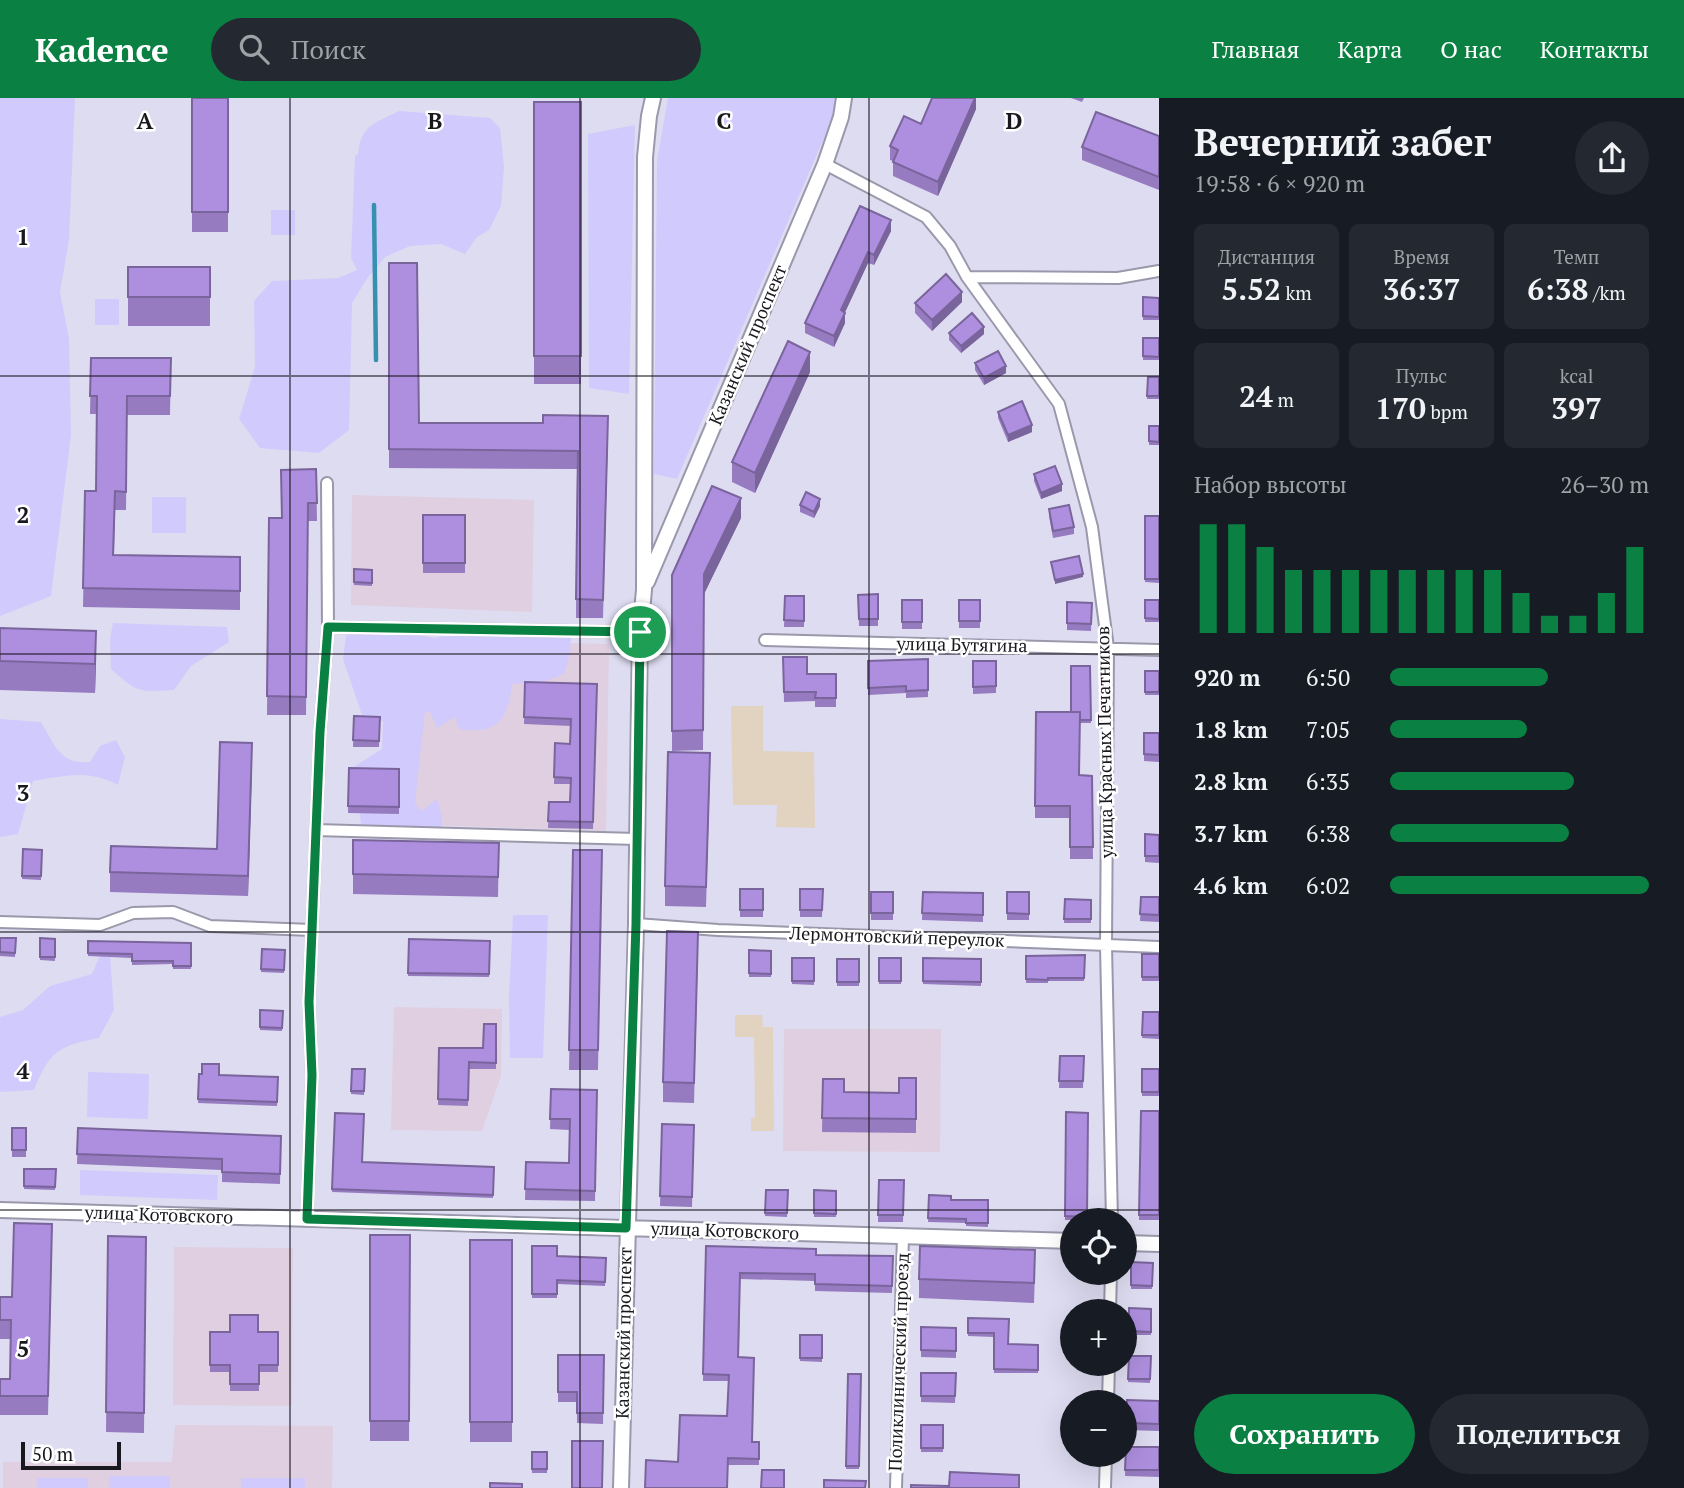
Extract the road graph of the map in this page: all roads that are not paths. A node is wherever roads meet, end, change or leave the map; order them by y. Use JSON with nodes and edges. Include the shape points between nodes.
{"nodes":[{"id":1,"x":653,"y":98,"type":"edge"},
{"id":2,"x":844,"y":98,"type":"edge"},
{"id":3,"x":825,"y":164,"type":"junction"},
{"id":4,"x":1159,"y":271,"type":"edge"},
{"id":5,"x":967,"y":277,"type":"junction"},
{"id":6,"x":327,"y":483,"type":"dead end"},
{"id":7,"x":644,"y":590,"type":"junction"},
{"id":8,"x":328,"y":627,"type":"junction"},
{"id":9,"x":640,"y":632,"type":"junction"},
{"id":10,"x":765,"y":640,"type":"dead end"},
{"id":11,"x":1108,"y":648,"type":"junction"},
{"id":12,"x":1159,"y":650,"type":"edge"},
{"id":13,"x":316,"y":830,"type":"junction"},
{"id":14,"x":636,"y":839,"type":"junction"},
{"id":15,"x":0,"y":922,"type":"edge"},
{"id":16,"x":636,"y":924,"type":"junction"},
{"id":17,"x":312,"y":930,"type":"junction"},
{"id":18,"x":1107,"y":946,"type":"junction"},
{"id":19,"x":1159,"y":947,"type":"edge"},
{"id":20,"x":1112,"y":1208,"type":"edge"},
{"id":21,"x":0,"y":1210,"type":"edge"},
{"id":22,"x":307,"y":1219,"type":"junction"},
{"id":23,"x":626,"y":1228,"type":"junction"},
{"id":24,"x":903,"y":1236,"type":"junction"},
{"id":25,"x":1060,"y":1241,"type":"edge"},
{"id":26,"x":1137,"y":1243,"type":"edge"},
{"id":27,"x":1159,"y":1244,"type":"edge"},
{"id":28,"x":1106,"y":1467,"type":"edge"},
{"id":29,"x":621,"y":1488,"type":"edge"},
{"id":30,"x":896,"y":1488,"type":"edge"},
{"id":31,"x":1105,"y":1488,"type":"edge"}],
"edges":[{"from":1,"to":7,"type":"street","name":"Казанский проспект","via":[[645,157]]},
{"from":2,"to":3,"type":"street","name":"Казанский проспект"},
{"from":3,"to":5,"type":"street","name":"улица Красных Печатников","via":[[926,217]]},
{"from":3,"to":7,"type":"street","name":"Казанский проспект"},
{"from":4,"to":5,"type":"street","via":[[1118,278]]},
{"from":5,"to":11,"type":"street","name":"улица Красных Печатников","via":[[1059,404],[1092,527]]},
{"from":6,"to":8,"type":"street"},
{"from":7,"to":9,"type":"street","name":"Казанский проспект"},
{"from":8,"to":9,"type":"street"},
{"from":8,"to":13,"type":"street"},
{"from":9,"to":14,"type":"street","name":"Казанский проспект"},
{"from":10,"to":11,"type":"street","name":"улица Бутягина"},
{"from":11,"to":12,"type":"street","name":"улица Бутягина"},
{"from":11,"to":18,"type":"street","name":"улица Красных Печатников"},
{"from":13,"to":14,"type":"street"},
{"from":13,"to":17,"type":"street"},
{"from":14,"to":16,"type":"street","name":"Казанский проспект"},
{"from":15,"to":17,"type":"street","via":[[100,925],[133,913],[173,912],[209,926]]},
{"from":16,"to":18,"type":"street","name":"Лермонтовский переулок"},
{"from":16,"to":23,"type":"street","name":"Казанский проспект"},
{"from":17,"to":22,"type":"street"},
{"from":18,"to":19,"type":"street","name":"Лермонтовский переулок"},
{"from":18,"to":20,"type":"street","name":"улица Красных Печатников"},
{"from":21,"to":22,"type":"street","name":"улица Котовского"},
{"from":22,"to":23,"type":"street","name":"улица Котовского"},
{"from":23,"to":24,"type":"street","name":"улица Котовского"},
{"from":23,"to":29,"type":"street","name":"Казанский проспект"},
{"from":24,"to":25,"type":"street","name":"улица Котовского"},
{"from":24,"to":30,"type":"street","name":"Поликлинический проезд"},
{"from":26,"to":27,"type":"street"},
{"from":28,"to":31,"type":"street"}]}
